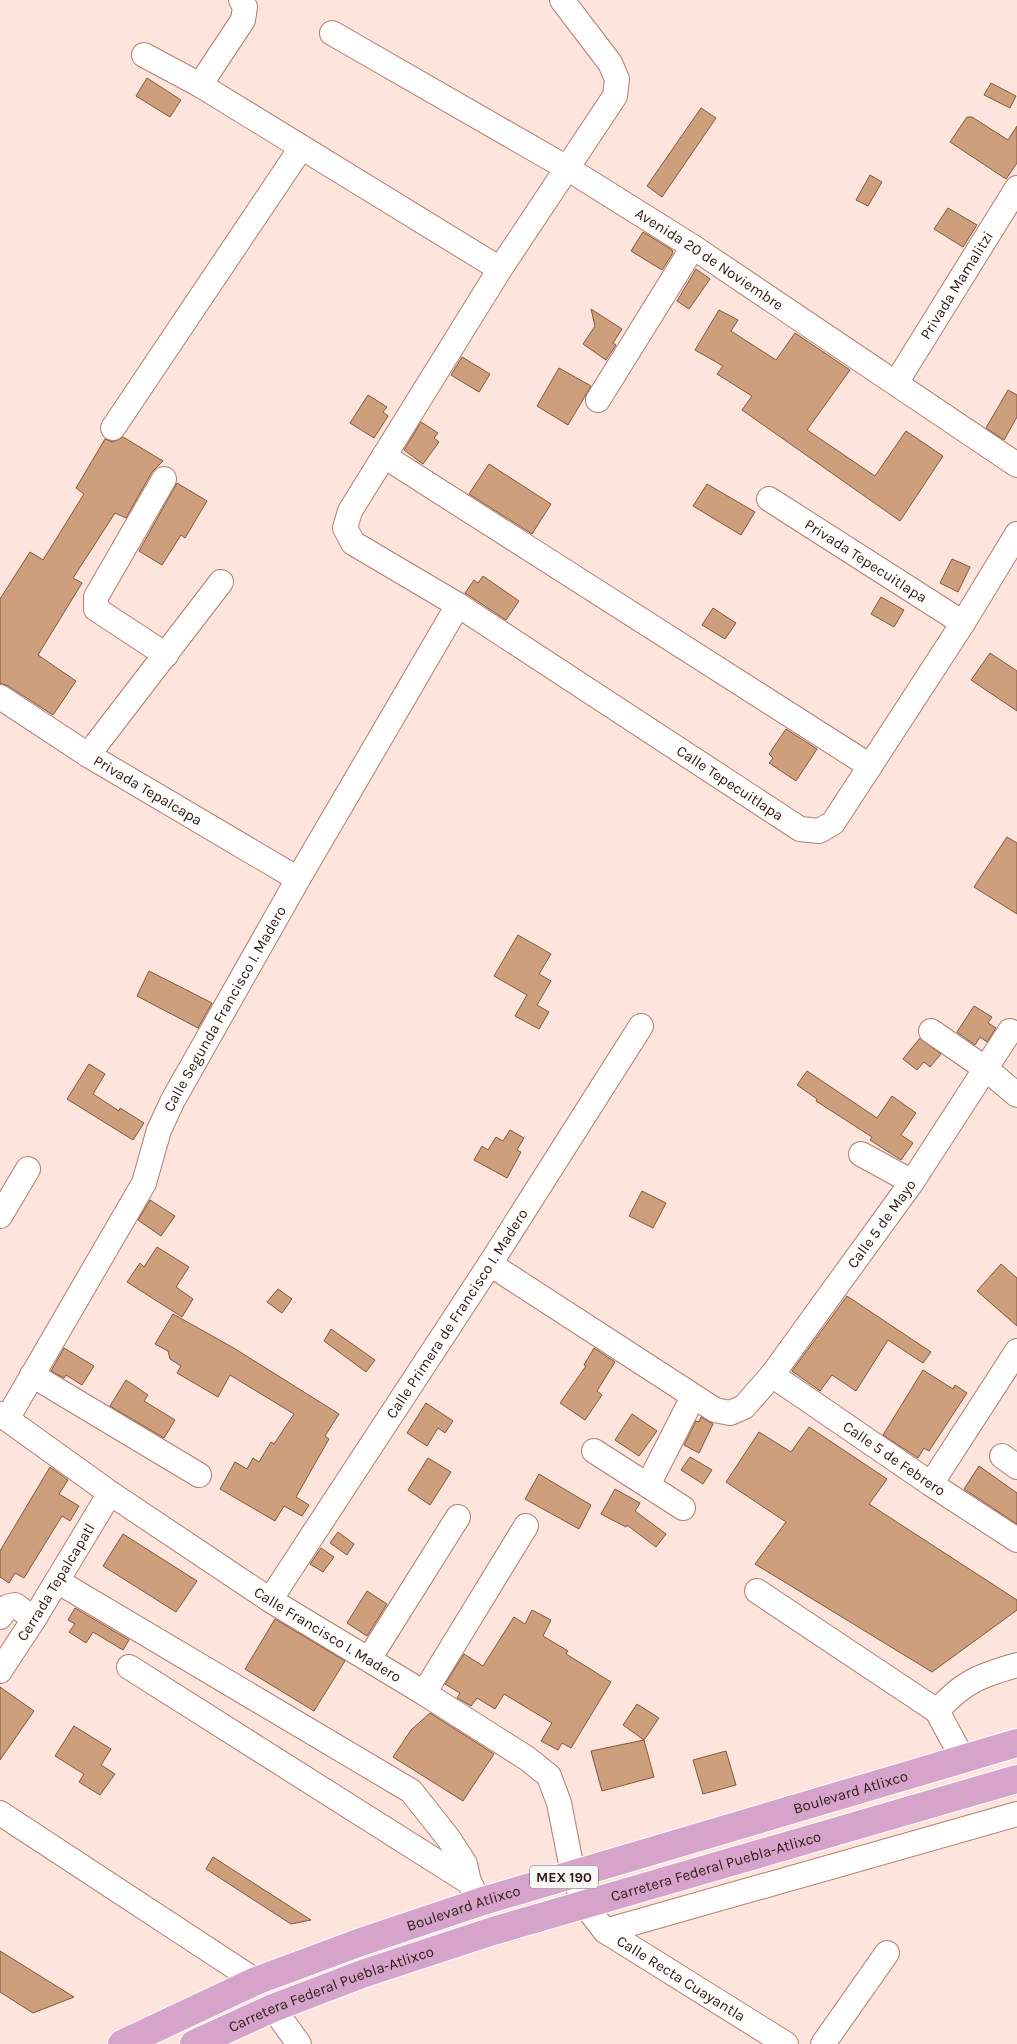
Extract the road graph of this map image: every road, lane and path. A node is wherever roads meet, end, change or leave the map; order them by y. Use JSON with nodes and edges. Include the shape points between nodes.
{"nodes":[{"id":1,"x":241,"y":0,"type":"edge"},
{"id":2,"x":562,"y":0,"type":"edge"},
{"id":3,"x":332,"y":33,"type":"dead end"},
{"id":4,"x":144,"y":55,"type":"dead end"},
{"id":5,"x":200,"y":85,"type":"junction"},
{"id":6,"x":302,"y":148,"type":"junction"},
{"id":7,"x":567,"y":168,"type":"junction"},
{"id":8,"x":1017,"y":188,"type":"edge"},
{"id":9,"x":693,"y":246,"type":"junction"},
{"id":10,"x":500,"y":268,"type":"junction"},
{"id":11,"x":896,"y":383,"type":"junction"},
{"id":12,"x":598,"y":400,"type":"dead end"},
{"id":13,"x":113,"y":428,"type":"dead end"},
{"id":14,"x":384,"y":456,"type":"junction"},
{"id":15,"x":1017,"y":465,"type":"edge"},
{"id":16,"x":164,"y":479,"type":"dead end"},
{"id":17,"x":769,"y":500,"type":"dead end"},
{"id":18,"x":1017,"y":534,"type":"edge"},
{"id":19,"x":221,"y":582,"type":"dead end"},
{"id":20,"x":458,"y":605,"type":"junction"},
{"id":21,"x":963,"y":623,"type":"junction"},
{"id":22,"x":166,"y":655,"type":"junction"},
{"id":23,"x":0,"y":697,"type":"edge"},
{"id":24,"x":88,"y":755,"type":"junction"},
{"id":25,"x":870,"y":766,"type":"junction"},
{"id":26,"x":298,"y":879,"type":"junction"},
{"id":27,"x":641,"y":1026,"type":"dead end"},
{"id":28,"x":931,"y":1031,"type":"dead end"},
{"id":29,"x":1010,"y":1031,"type":"dead end"},
{"id":30,"x":986,"y":1070,"type":"junction"},
{"id":31,"x":1017,"y":1095,"type":"edge"},
{"id":32,"x":861,"y":1154,"type":"dead end"},
{"id":33,"x":28,"y":1169,"type":"dead end"},
{"id":34,"x":912,"y":1182,"type":"junction"},
{"id":35,"x":0,"y":1216,"type":"edge"},
{"id":36,"x":490,"y":1264,"type":"junction"},
{"id":37,"x":1017,"y":1352,"type":"edge"},
{"id":38,"x":32,"y":1375,"type":"junction"},
{"id":39,"x":772,"y":1376,"type":"junction"},
{"id":40,"x":693,"y":1397,"type":"junction"},
{"id":41,"x":3,"y":1416,"type":"edge"},
{"id":42,"x":594,"y":1451,"type":"dead end"},
{"id":43,"x":199,"y":1475,"type":"dead end"},
{"id":44,"x":931,"y":1484,"type":"junction"},
{"id":45,"x":648,"y":1486,"type":"junction"},
{"id":46,"x":110,"y":1492,"type":"junction"},
{"id":47,"x":683,"y":1508,"type":"dead end"},
{"id":48,"x":458,"y":1517,"type":"dead end"},
{"id":49,"x":526,"y":1526,"type":"dead end"},
{"id":50,"x":1017,"y":1540,"type":"edge"},
{"id":51,"x":57,"y":1580,"type":"junction"},
{"id":52,"x":757,"y":1591,"type":"dead end"},
{"id":53,"x":270,"y":1600,"type":"junction"},
{"id":54,"x":0,"y":1617,"type":"edge"},
{"id":55,"x":34,"y":1619,"type":"junction"},
{"id":56,"x":369,"y":1659,"type":"junction"},
{"id":57,"x":1017,"y":1665,"type":"edge"},
{"id":58,"x":129,"y":1667,"type":"dead end"},
{"id":59,"x":0,"y":1672,"type":"edge"},
{"id":60,"x":424,"y":1693,"type":"junction"},
{"id":61,"x":936,"y":1711,"type":"junction"},
{"id":62,"x":1015,"y":1750,"type":"edge"},
{"id":63,"x":963,"y":1759,"type":"junction"},
{"id":64,"x":1017,"y":1779,"type":"edge"},
{"id":65,"x":0,"y":1813,"type":"edge"},
{"id":66,"x":1017,"y":1814,"type":"edge"},
{"id":67,"x":573,"y":1874,"type":"junction"},
{"id":68,"x":476,"y":1892,"type":"junction"},
{"id":69,"x":584,"y":1904,"type":"junction"},
{"id":70,"x":605,"y":1930,"type":"junction"},
{"id":71,"x":887,"y":1953,"type":"dead end"},
{"id":72,"x":256,"y":1981,"type":"junction"},
{"id":73,"x":273,"y":2008,"type":"junction"},
{"id":74,"x":122,"y":2044,"type":"edge"},
{"id":75,"x":194,"y":2044,"type":"edge"},
{"id":76,"x":299,"y":2044,"type":"edge"},
{"id":77,"x":786,"y":2044,"type":"edge"},
{"id":78,"x":823,"y":2044,"type":"edge"}],
"edges":[{"from":1,"to":5,"type":"street","via":[[245,7],[243,20]]},
{"from":2,"to":7,"type":"street","via":[[610,63],[617,79],[615,96]]},
{"from":3,"to":7,"type":"street","name":"Avenida 20 de Noviembre"},
{"from":4,"to":5,"type":"street"},
{"from":5,"to":6,"type":"street"},
{"from":6,"to":10,"type":"street"},
{"from":6,"to":13,"type":"street"},
{"from":7,"to":9,"type":"street","name":"Avenida 20 de Noviembre"},
{"from":7,"to":10,"type":"street"},
{"from":8,"to":11,"type":"street","name":"Privada Mamalitzi"},
{"from":9,"to":11,"type":"street","name":"Avenida 20 de Noviembre"},
{"from":9,"to":12,"type":"street"},
{"from":10,"to":14,"type":"street"},
{"from":11,"to":15,"type":"street","name":"Avenida 20 de Noviembre"},
{"from":14,"to":20,"type":"street","name":"Calle Tepecuitlapa","via":[[350,512],[345,528],[353,543]]},
{"from":14,"to":25,"type":"street"},
{"from":16,"to":22,"type":"street","via":[[96,597],[96,609]]},
{"from":17,"to":21,"type":"street","name":"Privada Tepecuitlapa"},
{"from":18,"to":21,"type":"street","name":"Calle Tepecuitlapa"},
{"from":19,"to":22,"type":"street"},
{"from":20,"to":25,"type":"street","name":"Calle Tepecuitlapa","via":[[800,830],[819,831],[833,823]]},
{"from":20,"to":26,"type":"street","name":"Calle Segunda Francisco I. Madero"},
{"from":21,"to":25,"type":"street","name":"Calle Tepecuitlapa"},
{"from":22,"to":24,"type":"street"},
{"from":23,"to":24,"type":"street","name":"Privada Tepalcapa"},
{"from":24,"to":26,"type":"street","name":"Privada Tepalcapa"},
{"from":26,"to":38,"type":"street","name":"Calle Segunda Francisco I. Madero","via":[[173,1100],[159,1130],[144,1183]]},
{"from":27,"to":36,"type":"street","name":"Calle Primera de Francisco I. Madero"},
{"from":28,"to":30,"type":"street"},
{"from":29,"to":30,"type":"street","name":"Calle 5 de Mayo"},
{"from":30,"to":31,"type":"street"},
{"from":30,"to":34,"type":"street","name":"Calle 5 de Mayo"},
{"from":32,"to":34,"type":"street"},
{"from":33,"to":35,"type":"street"},
{"from":34,"to":39,"type":"street","name":"Calle 5 de Mayo"},
{"from":36,"to":40,"type":"street","name":"Calle 5 de Mayo"},
{"from":36,"to":53,"type":"street","name":"Calle Primera de Francisco I. Madero"},
{"from":37,"to":44,"type":"street"},
{"from":38,"to":41,"type":"street","name":"Calle Segunda Francisco I. Madero"},
{"from":38,"to":43,"type":"street"},
{"from":39,"to":40,"type":"street","name":"Calle 5 de Mayo","via":[[744,1407],[730,1413],[715,1410]]},
{"from":39,"to":44,"type":"street","name":"Calle 5 de Febrero"},
{"from":40,"to":45,"type":"street"},
{"from":41,"to":46,"type":"street","name":"Calle Francisco I. Madero"},
{"from":42,"to":45,"type":"street"},
{"from":44,"to":50,"type":"street","name":"Calle 5 de Febrero"},
{"from":45,"to":47,"type":"street"},
{"from":46,"to":51,"type":"street","name":"Cerrada Tepalcapatl"},
{"from":46,"to":53,"type":"street","name":"Calle Francisco I. Madero"},
{"from":48,"to":56,"type":"street"},
{"from":49,"to":60,"type":"street"},
{"from":51,"to":55,"type":"street","name":"Cerrada Tepalcapatl"},
{"from":51,"to":68,"type":"street","via":[[411,1791],[449,1839],[465,1864]]},
{"from":52,"to":61,"type":"street"},
{"from":53,"to":56,"type":"street","name":"Calle Francisco I. Madero"},
{"from":54,"to":55,"type":"street","via":[[7,1607],[16,1605]]},
{"from":55,"to":59,"type":"street","name":"Cerrada Tepalcapatl"},
{"from":56,"to":60,"type":"street","name":"Calle Francisco I. Madero"},
{"from":57,"to":61,"type":"street","via":[[983,1675],[953,1693]]},
{"from":58,"to":68,"type":"street"},
{"from":60,"to":67,"type":"street","name":"Calle Francisco I. Madero","via":[[528,1759],[549,1776],[559,1803]]},
{"from":61,"to":63,"type":"street"},
{"from":62,"to":63,"type":"main road","name":"Boulevard Atlixco","number":"MEX 190"},
{"from":63,"to":67,"type":"main road","name":"Boulevard Atlixco","number":"MEX 190"},
{"from":64,"to":69,"type":"main road","name":"Carretera Federal Puebla-Atlixco","number":"MEX 190"},
{"from":65,"to":72,"type":"street"},
{"from":66,"to":70,"type":"street"},
{"from":67,"to":68,"type":"main road","name":"Boulevard Atlixco","number":"MEX 190"},
{"from":67,"to":69,"type":"street","name":"Calle Francisco I. Madero"},
{"from":68,"to":72,"type":"main road","name":"Boulevard Atlixco","number":"MEX 190"},
{"from":69,"to":70,"type":"street","name":"Calle Recta Cuayantla"},
{"from":69,"to":73,"type":"main road","name":"Carretera Federal Puebla-Atlixco","number":"MEX 190","via":[[493,1930]]},
{"from":70,"to":77,"type":"street","name":"Calle Recta Cuayantla"},
{"from":71,"to":78,"type":"street"},
{"from":72,"to":74,"type":"main road","name":"Boulevard Atlixco","number":"MEX 190"},
{"from":73,"to":75,"type":"main road","name":"Carretera Federal Puebla-Atlixco","number":"MEX 190"},
{"from":73,"to":76,"type":"street"}]}
